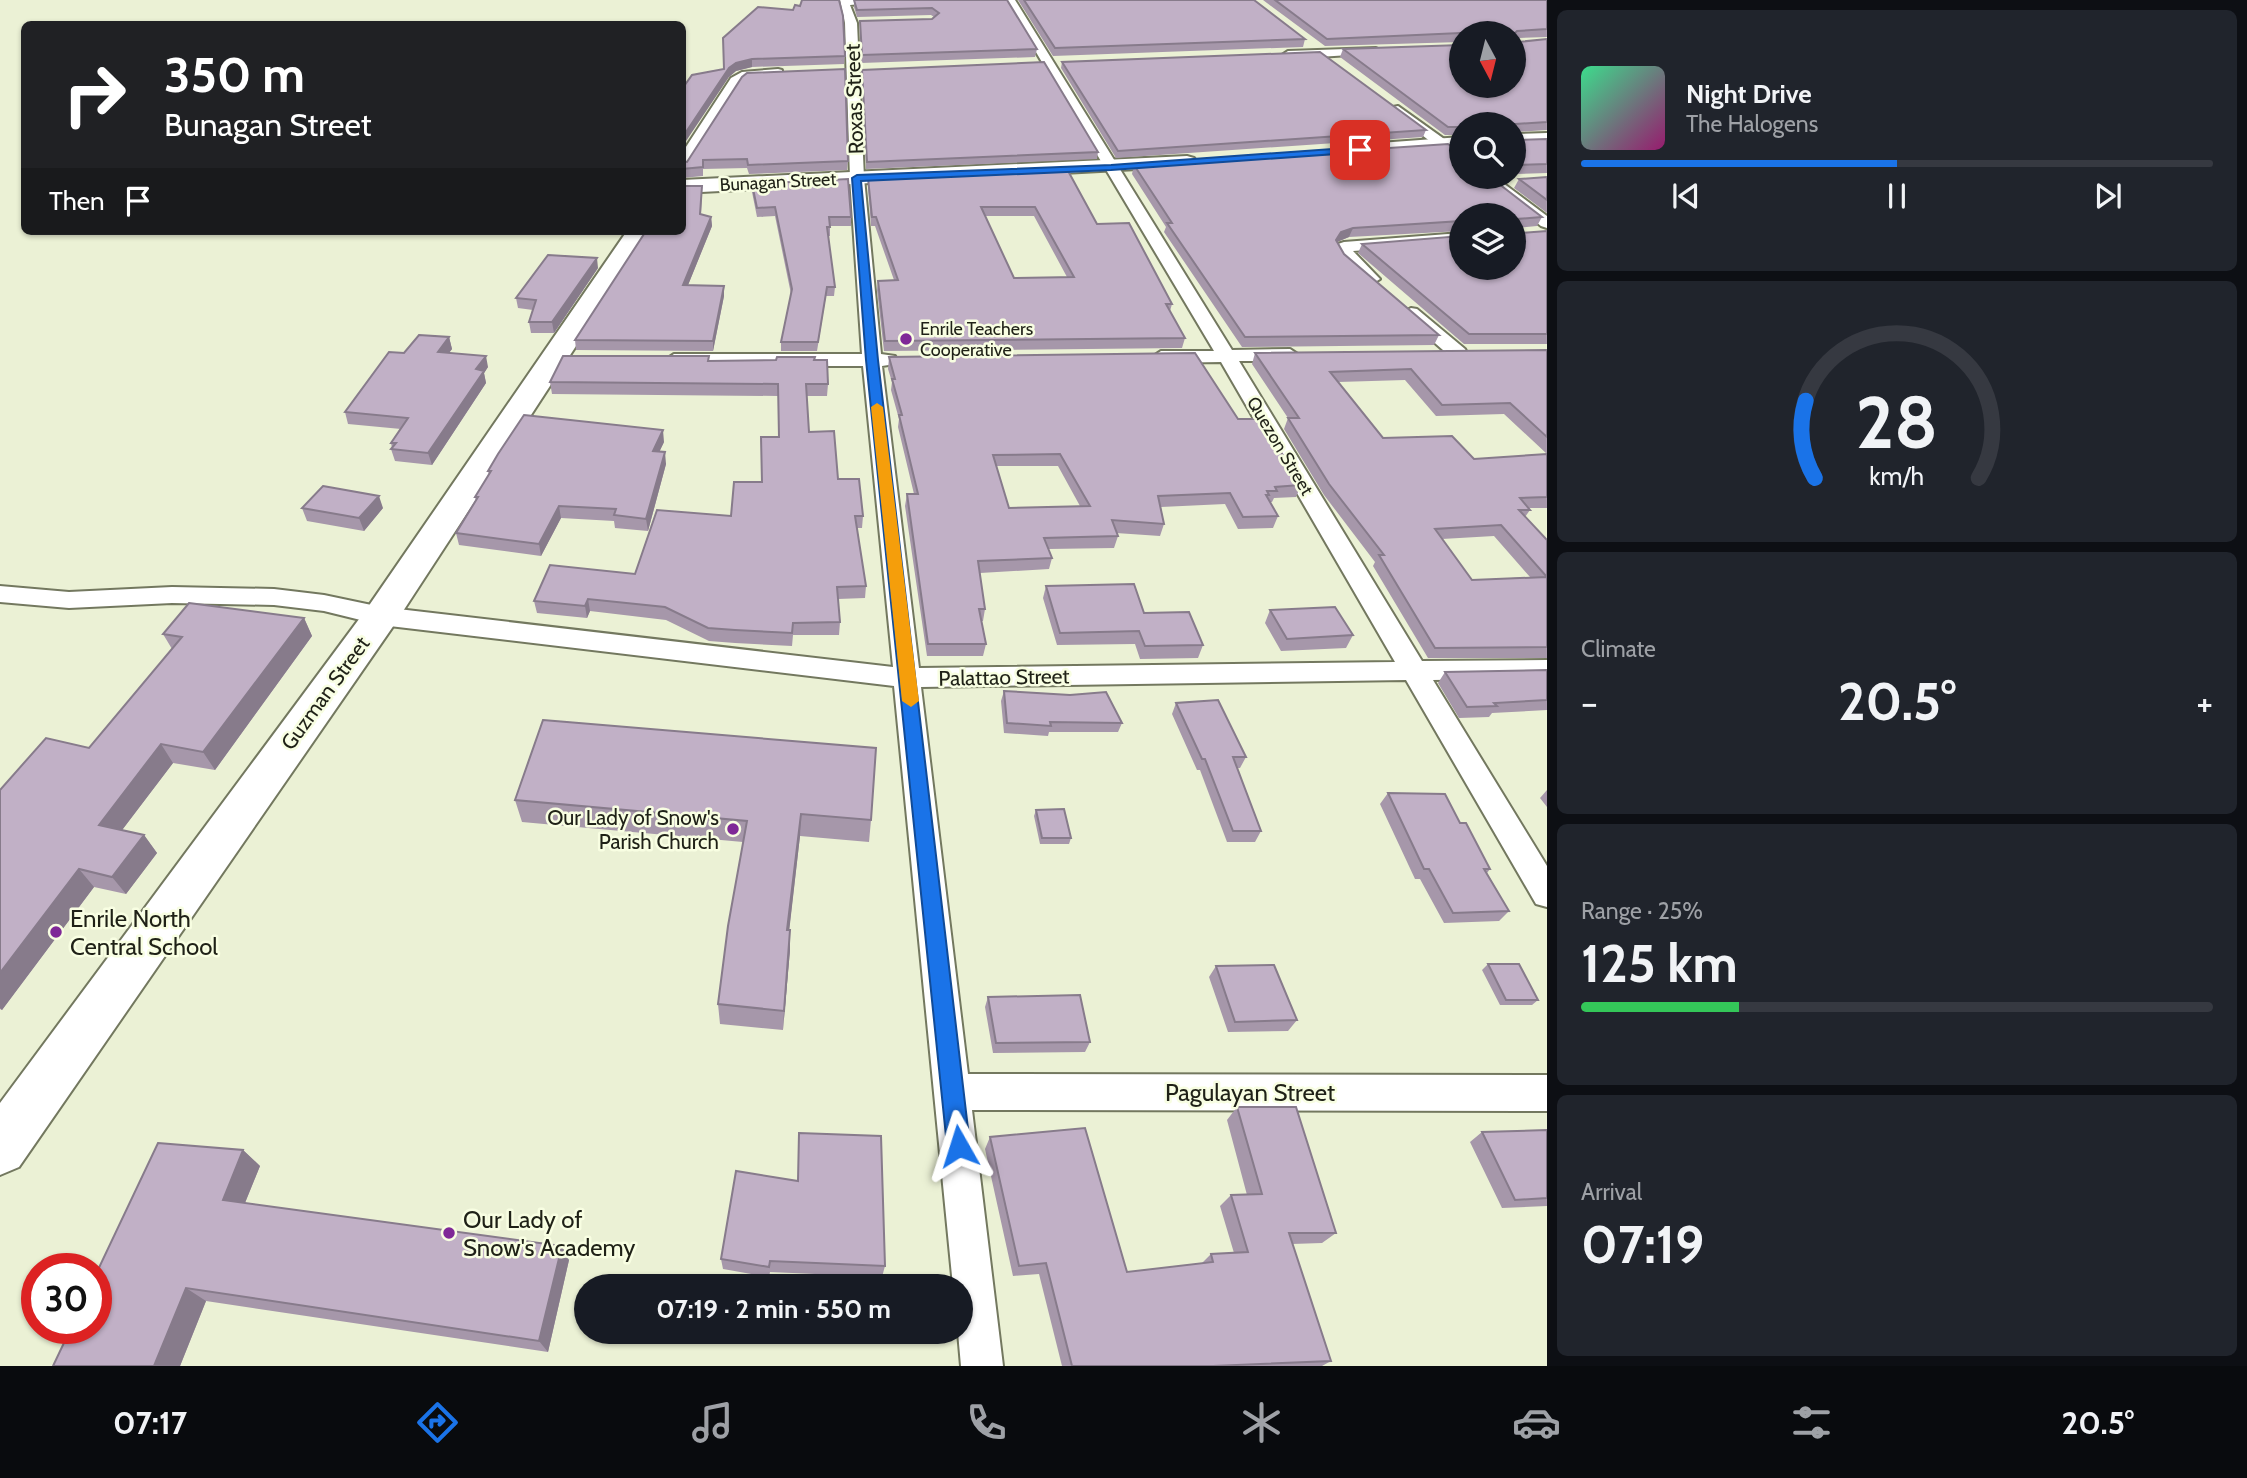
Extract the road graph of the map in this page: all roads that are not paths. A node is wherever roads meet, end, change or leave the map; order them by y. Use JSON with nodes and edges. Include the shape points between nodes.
{"nodes":[{"id":1,"x":872,"y":0,"type":"edge"},
{"id":2,"x":1010,"y":0,"type":"edge"},
{"id":3,"x":1302,"y":38,"type":"edge"},
{"id":4,"x":1392,"y":50,"type":"edge"},
{"id":5,"x":1322,"y":53,"type":"junction"},
{"id":6,"x":1281,"y":55,"type":"edge"},
{"id":7,"x":1344,"y":70,"type":"edge"},
{"id":8,"x":787,"y":73,"type":"edge"},
{"id":9,"x":1388,"y":103,"type":"edge"},
{"id":10,"x":1547,"y":138,"type":"edge"},
{"id":11,"x":1526,"y":139,"type":"edge"},
{"id":12,"x":1449,"y":142,"type":"edge"},
{"id":13,"x":1449,"y":144,"type":"edge"},
{"id":14,"x":1333,"y":152,"type":"edge"},
{"id":15,"x":686,"y":159,"type":"edge"},
{"id":16,"x":1208,"y":161,"type":"edge"},
{"id":17,"x":1111,"y":167,"type":"junction"},
{"id":18,"x":857,"y":178,"type":"junction"},
{"id":19,"x":686,"y":187,"type":"edge"},
{"id":20,"x":1500,"y":189,"type":"edge"},
{"id":21,"x":1543,"y":230,"type":"edge"},
{"id":22,"x":637,"y":235,"type":"edge"},
{"id":23,"x":1449,"y":239,"type":"edge"},
{"id":24,"x":1464,"y":353,"type":"joint"},
{"id":25,"x":1430,"y":354,"type":"edge"},
{"id":26,"x":1226,"y":355,"type":"junction"},
{"id":27,"x":1308,"y":355,"type":"edge"},
{"id":28,"x":1147,"y":357,"type":"edge"},
{"id":29,"x":657,"y":360,"type":"edge"},
{"id":30,"x":872,"y":360,"type":"junction"},
{"id":31,"x":912,"y":360,"type":"edge"},
{"id":32,"x":0,"y":594,"type":"edge"},
{"id":33,"x":381,"y":616,"type":"junction"},
{"id":34,"x":1547,"y":669,"type":"edge"},
{"id":35,"x":1416,"y":672,"type":"junction"},
{"id":36,"x":908,"y":678,"type":"junction"},
{"id":37,"x":1547,"y":894,"type":"edge"},
{"id":38,"x":953,"y":1091,"type":"junction"},
{"id":39,"x":1547,"y":1093,"type":"edge"},
{"id":40,"x":0,"y":1148,"type":"edge"},
{"id":41,"x":982,"y":1366,"type":"edge"}],
"edges":[{"from":1,"to":18,"type":"street","name":"Roxas Street","via":[[853,16]]},
{"from":2,"to":17,"type":"street","name":"Quezon Street"},
{"from":3,"to":5,"type":"street"},
{"from":4,"to":5,"type":"street"},
{"from":5,"to":6,"type":"street"},
{"from":5,"to":7,"type":"street"},
{"from":8,"to":15,"type":"street","via":[[742,76],[735,81]]},
{"from":9,"to":12,"type":"street"},
{"from":10,"to":11,"type":"main road"},
{"from":13,"to":14,"type":"main road"},
{"from":16,"to":17,"type":"main road","name":"Bunagan Street"},
{"from":17,"to":18,"type":"main road","name":"Bunagan Street"},
{"from":17,"to":26,"type":"street","name":"Quezon Street"},
{"from":18,"to":19,"type":"main road","name":"Bunagan Street"},
{"from":18,"to":30,"type":"street","name":"Roxas Street"},
{"from":20,"to":21,"type":"street"},
{"from":22,"to":33,"type":"main road","name":"Guzman Street","via":[[566,360]]},
{"from":23,"to":24,"type":"street","via":[[1344,247],[1343,251]]},
{"from":24,"to":25,"type":"street"},
{"from":26,"to":27,"type":"street"},
{"from":26,"to":28,"type":"street"},
{"from":26,"to":35,"type":"street","name":"Quezon Street"},
{"from":29,"to":30,"type":"street"},
{"from":30,"to":31,"type":"street"},
{"from":30,"to":36,"type":"street","name":"Roxas Street"},
{"from":32,"to":33,"type":"street","name":"Palattao Street","via":[[69,600],[274,597]]},
{"from":33,"to":36,"type":"street","name":"Palattao Street"},
{"from":33,"to":40,"type":"main road","name":"Guzman Street"},
{"from":34,"to":35,"type":"street","name":"Palattao Street"},
{"from":35,"to":36,"type":"street","name":"Palattao Street"},
{"from":35,"to":37,"type":"street","name":"Quezon Street"},
{"from":36,"to":38,"type":"street","name":"Roxas Street"},
{"from":38,"to":39,"type":"street","name":"Pagulayan Street"},
{"from":38,"to":41,"type":"street","name":"Roxas Street"}]}
